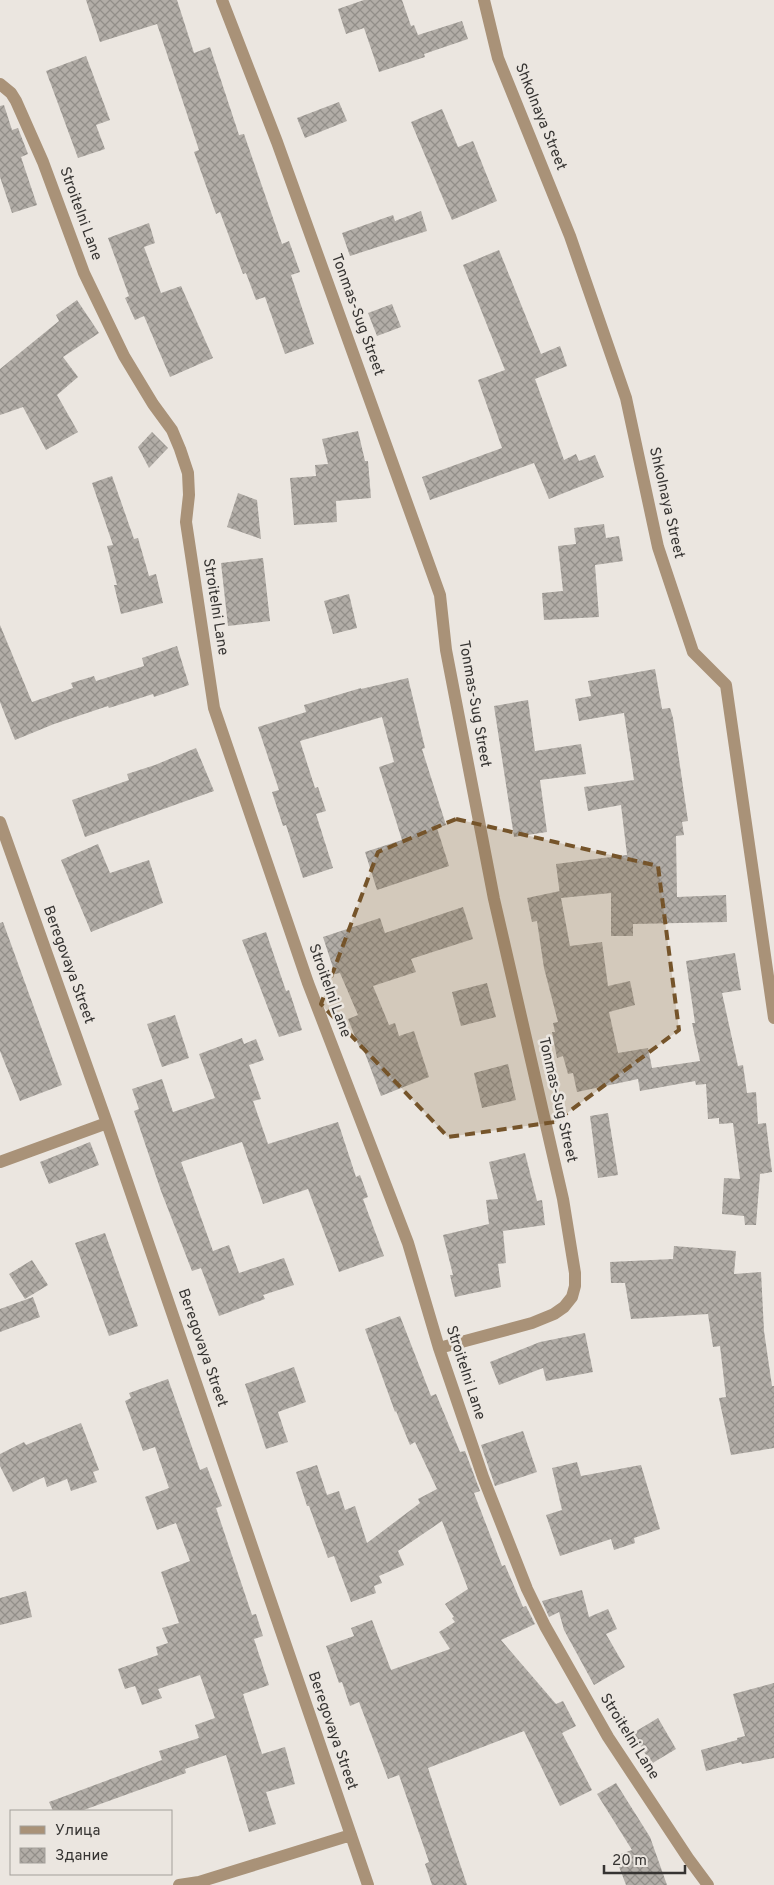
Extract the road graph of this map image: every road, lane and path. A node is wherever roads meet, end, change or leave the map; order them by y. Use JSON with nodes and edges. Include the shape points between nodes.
{"nodes":[{"id":1,"x":222,"y":0,"type":"edge"},
{"id":2,"x":484,"y":0,"type":"edge"},
{"id":3,"x":0,"y":84,"type":"edge"},
{"id":4,"x":0,"y":822,"type":"edge"},
{"id":5,"x":774,"y":1018,"type":"edge"},
{"id":6,"x":108,"y":1123,"type":"junction"},
{"id":7,"x":0,"y":1162,"type":"edge"},
{"id":8,"x":439,"y":1348,"type":"junction"},
{"id":9,"x":351,"y":1835,"type":"junction"},
{"id":10,"x":179,"y":1885,"type":"edge"},
{"id":11,"x":368,"y":1885,"type":"edge"},
{"id":12,"x":708,"y":1885,"type":"edge"}],
"edges":[{"from":1,"to":8,"type":"street","name":"Tonmas-Sug Street","via":[[277,142],[440,595],[446,650],[494,899],[563,1199],[575,1273],[572,1297],[554,1314]]},
{"from":2,"to":5,"type":"street","name":"Shkolnaya Street","via":[[498,58],[570,236],[626,398],[658,546],[693,652],[726,685]]},
{"from":3,"to":8,"type":"street","name":"Stroitelni Lane","via":[[16,100],[84,273],[124,356],[172,430],[180,449],[188,473],[186,522],[214,708],[308,983],[408,1243]]},
{"from":4,"to":6,"type":"street","name":"Beregovaya Street"},
{"from":6,"to":7,"type":"street"},
{"from":6,"to":9,"type":"street","name":"Beregovaya Street"},
{"from":8,"to":12,"type":"street","name":"Stroitelni Lane","via":[[483,1478],[545,1626],[608,1736]]},
{"from":9,"to":10,"type":"street"},
{"from":9,"to":11,"type":"street","name":"Beregovaya Street"}]}
